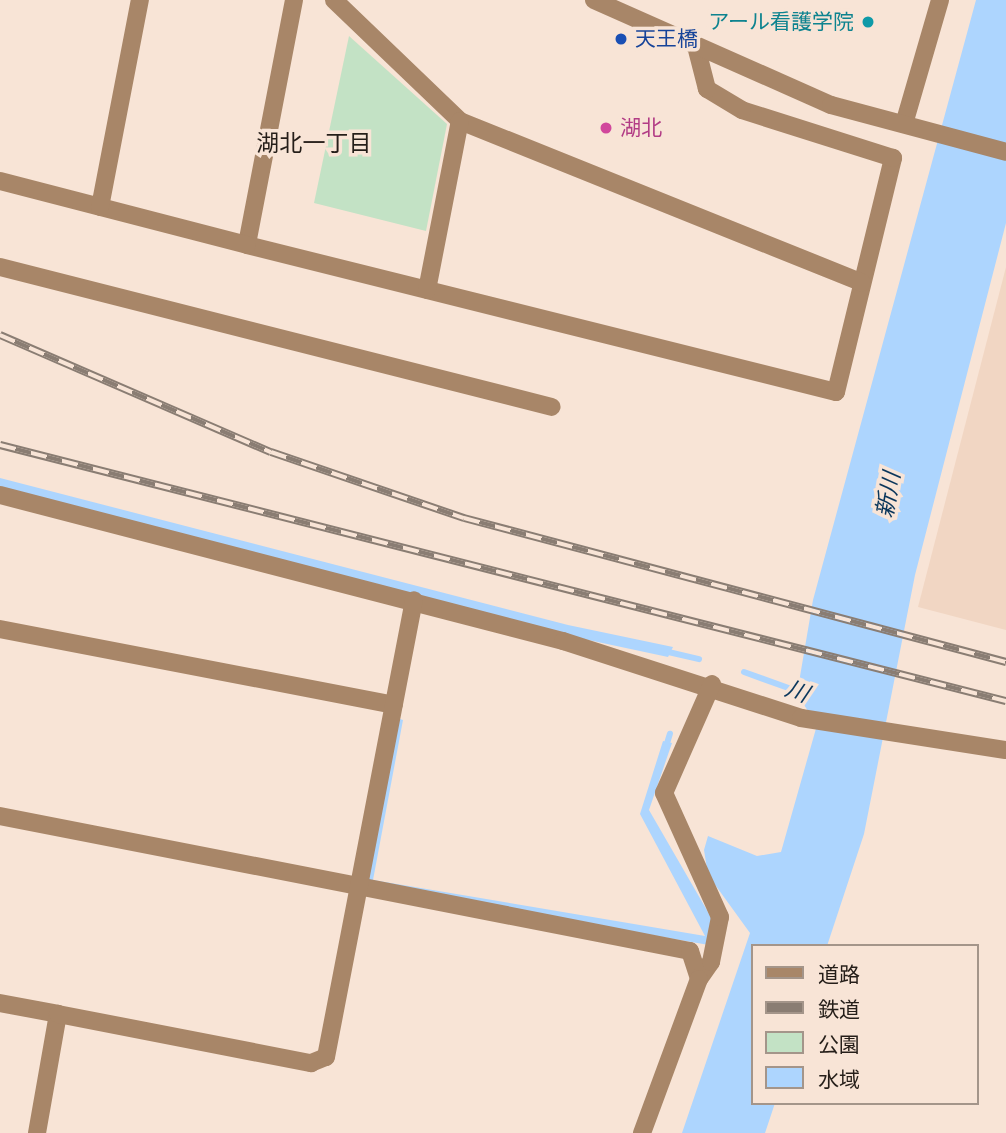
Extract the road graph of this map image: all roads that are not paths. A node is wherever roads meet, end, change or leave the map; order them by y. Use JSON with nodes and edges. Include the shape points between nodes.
{"nodes":[{"id":1,"x":140,"y":0,"type":"edge"},
{"id":2,"x":294,"y":0,"type":"edge"},
{"id":3,"x":334,"y":0,"type":"edge"},
{"id":4,"x":594,"y":0,"type":"edge"},
{"id":5,"x":940,"y":0,"type":"edge"},
{"id":6,"x":696,"y":50,"type":"junction"},
{"id":7,"x":460,"y":121,"type":"junction"},
{"id":8,"x":913,"y":127,"type":"junction"},
{"id":9,"x":1006,"y":152,"type":"edge"},
{"id":10,"x":0,"y":181,"type":"edge"},
{"id":11,"x":100,"y":207,"type":"junction"},
{"id":12,"x":247,"y":245,"type":"junction"},
{"id":13,"x":0,"y":267,"type":"edge"},
{"id":14,"x":862,"y":283,"type":"junction"},
{"id":15,"x":427,"y":290,"type":"junction"},
{"id":16,"x":552,"y":407,"type":"dead end"},
{"id":17,"x":0,"y":495,"type":"edge"},
{"id":18,"x":414,"y":600,"type":"junction"},
{"id":19,"x":0,"y":629,"type":"edge"},
{"id":20,"x":712,"y":684,"type":"junction"},
{"id":21,"x":394,"y":705,"type":"junction"},
{"id":22,"x":1006,"y":750,"type":"edge"},
{"id":23,"x":0,"y":816,"type":"edge"},
{"id":24,"x":360,"y":888,"type":"junction"},
{"id":25,"x":699,"y":979,"type":"junction"},
{"id":26,"x":0,"y":1003,"type":"edge"},
{"id":27,"x":58,"y":1014,"type":"junction"},
{"id":28,"x":37,"y":1133,"type":"edge"},
{"id":29,"x":642,"y":1133,"type":"edge"}],
"edges":[{"from":1,"to":11,"type":"street"},
{"from":2,"to":12,"type":"street"},
{"from":3,"to":7,"type":"street"},
{"from":4,"to":6,"type":"street"},
{"from":5,"to":8,"type":"street"},
{"from":6,"to":8,"type":"street","via":[[831,105]]},
{"from":6,"to":14,"type":"street","via":[[707,89],[742,110],[893,158]]},
{"from":7,"to":14,"type":"street"},
{"from":7,"to":15,"type":"street"},
{"from":8,"to":9,"type":"street"},
{"from":10,"to":11,"type":"street"},
{"from":11,"to":12,"type":"street"},
{"from":12,"to":15,"type":"street"},
{"from":13,"to":16,"type":"street"},
{"from":14,"to":15,"type":"street","via":[[836,392]]},
{"from":17,"to":18,"type":"street"},
{"from":18,"to":20,"type":"street"},
{"from":18,"to":21,"type":"street"},
{"from":19,"to":21,"type":"street"},
{"from":20,"to":22,"type":"street","via":[[801,718]]},
{"from":20,"to":25,"type":"street","via":[[664,793],[720,917],[711,962]]},
{"from":21,"to":24,"type":"street"},
{"from":23,"to":24,"type":"street"},
{"from":24,"to":25,"type":"street","via":[[690,951]]},
{"from":24,"to":27,"type":"street","via":[[326,1057],[319,1064]]},
{"from":25,"to":29,"type":"street"},
{"from":26,"to":27,"type":"street"},
{"from":27,"to":28,"type":"street"}]}
